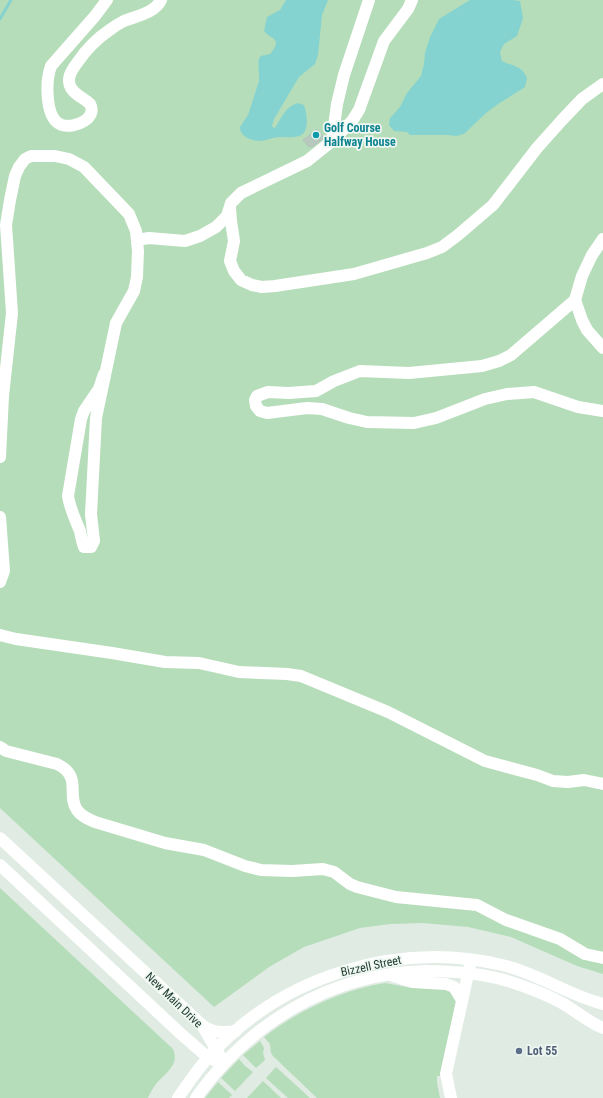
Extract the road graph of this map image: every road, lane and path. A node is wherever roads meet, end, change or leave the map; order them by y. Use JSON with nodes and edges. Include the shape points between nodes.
{"nodes":[{"id":1,"x":107,"y":0,"type":"edge"},
{"id":2,"x":161,"y":0,"type":"edge"},
{"id":3,"x":369,"y":0,"type":"edge"},
{"id":4,"x":412,"y":0,"type":"edge"},
{"id":5,"x":603,"y":84,"type":"edge"},
{"id":6,"x":332,"y":141,"type":"junction"},
{"id":7,"x":230,"y":208,"type":"junction"},
{"id":8,"x":603,"y":239,"type":"edge"},
{"id":9,"x":137,"y":240,"type":"junction"},
{"id":10,"x":575,"y":300,"type":"junction"},
{"id":11,"x":603,"y":348,"type":"edge"},
{"id":12,"x":104,"y":374,"type":"junction"},
{"id":13,"x":603,"y":410,"type":"edge"},
{"id":14,"x":0,"y":456,"type":"edge"},
{"id":15,"x":0,"y":517,"type":"edge"},
{"id":16,"x":0,"y":582,"type":"edge"},
{"id":17,"x":0,"y":635,"type":"edge"},
{"id":18,"x":0,"y":747,"type":"edge"},
{"id":19,"x":603,"y":784,"type":"edge"},
{"id":20,"x":0,"y":838,"type":"edge"},
{"id":21,"x":0,"y":865,"type":"edge"},
{"id":22,"x":38,"y":874,"type":"junction"},
{"id":23,"x":25,"y":888,"type":"junction"},
{"id":24,"x":603,"y":958,"type":"edge"},
{"id":25,"x":470,"y":960,"type":"junction"},
{"id":26,"x":468,"y":973,"type":"junction"},
{"id":27,"x":388,"y":974,"type":"junction"},
{"id":28,"x":462,"y":1000,"type":"junction"},
{"id":29,"x":603,"y":1004,"type":"edge"},
{"id":30,"x":592,"y":1022,"type":"junction"},
{"id":31,"x":202,"y":1025,"type":"junction"},
{"id":32,"x":603,"y":1028,"type":"edge"},
{"id":33,"x":236,"y":1031,"type":"junction"},
{"id":34,"x":603,"y":1032,"type":"edge"},
{"id":35,"x":181,"y":1034,"type":"junction"},
{"id":36,"x":212,"y":1053,"type":"junction"},
{"id":37,"x":223,"y":1064,"type":"junction"},
{"id":38,"x":192,"y":1077,"type":"junction"},
{"id":39,"x":178,"y":1098,"type":"edge"},
{"id":40,"x":196,"y":1098,"type":"edge"},
{"id":41,"x":451,"y":1098,"type":"edge"}],
"edges":[{"from":1,"to":2,"type":"street","via":[[51,66],[48,74],[50,108],[55,121],[63,126],[77,124],[91,115],[90,104],[70,87],[69,77],[90,45],[124,21],[150,11]]},
{"from":3,"to":6,"type":"street","via":[[344,74]]},
{"from":4,"to":6,"type":"street","via":[[384,41],[359,110],[352,122]]},
{"from":5,"to":7,"type":"street","via":[[582,99],[562,120],[493,205],[442,247],[427,253],[354,274],[275,286],[252,285],[241,280],[230,261],[234,241]]},
{"from":6,"to":7,"type":"street","via":[[307,161],[241,193]]},
{"from":7,"to":9,"type":"street","via":[[227,216],[216,227],[200,236],[184,241],[148,238]]},
{"from":8,"to":10,"type":"street","via":[[582,276]]},
{"from":9,"to":12,"type":"street","via":[[138,277],[134,291],[116,323]]},
{"from":9,"to":14,"type":"street","via":[[129,214],[84,167],[69,159],[40,155],[25,159],[19,167],[6,225],[12,313],[3,396]]},
{"from":10,"to":11,"type":"street","via":[[587,330]]},
{"from":10,"to":13,"type":"street","via":[[512,355],[499,362],[408,373],[360,371],[316,391],[268,392],[257,396],[256,406],[260,411],[267,413],[307,408],[322,409],[367,422],[414,423],[436,418],[485,399],[534,392],[578,407]]},
{"from":12,"to":12,"type":"street","via":[[96,418],[91,514],[94,541],[91,547],[87,548],[82,542],[68,496],[81,419],[99,389]]},
{"from":15,"to":16,"type":"street","via":[[4,571]]},
{"from":17,"to":19,"type":"street","via":[[165,662],[199,663],[239,672],[301,676],[388,712],[485,760],[553,782],[584,780]]},
{"from":18,"to":24,"type":"street","via":[[65,768],[70,775],[76,809],[85,818],[95,822],[165,843],[204,850],[261,870],[323,869],[334,872],[357,887],[396,897],[477,905],[506,920],[560,939],[585,954]]},
{"from":20,"to":22,"type":"street","name":"New Main Drive"},
{"from":21,"to":23,"type":"street","name":"New Main Drive"},
{"from":22,"to":23,"type":"street"},
{"from":22,"to":31,"type":"street","name":"New Main Drive"},
{"from":23,"to":35,"type":"street","name":"New Main Drive"},
{"from":25,"to":26,"type":"street"},
{"from":25,"to":29,"type":"street","name":"Bizzell Street","via":[[515,968]]},
{"from":25,"to":33,"type":"street","name":"Bizzell Street","via":[[443,957],[410,958],[348,970],[290,993]]},
{"from":26,"to":27,"type":"street","name":"Bizzell Street","via":[[436,971]]},
{"from":26,"to":28,"type":"street"},
{"from":26,"to":30,"type":"street","name":"Bizzell Street","via":[[506,981],[538,992]]},
{"from":27,"to":28,"type":"street","via":[[413,982],[450,985]]},
{"from":27,"to":37,"type":"street","name":"Bizzell Street","via":[[339,987],[297,1006],[257,1032]]},
{"from":28,"to":41,"type":"street","via":[[446,1074]]},
{"from":30,"to":32,"type":"street","name":"Bizzell Street"},
{"from":30,"to":34,"type":"street"},
{"from":31,"to":33,"type":"street","via":[[217,1032]]},
{"from":31,"to":36,"type":"street","name":"New Main Drive"},
{"from":33,"to":36,"type":"street","name":"Bizzell Street"},
{"from":35,"to":36,"type":"street","name":"New Main Drive"},
{"from":35,"to":38,"type":"street","via":[[193,1056]]},
{"from":36,"to":37,"type":"street","name":"New Main Drive"},
{"from":36,"to":38,"type":"street","name":"Bizzell Street"},
{"from":37,"to":40,"type":"street","name":"Bizzell Street"},
{"from":38,"to":39,"type":"street","name":"Bizzell Street"}]}
